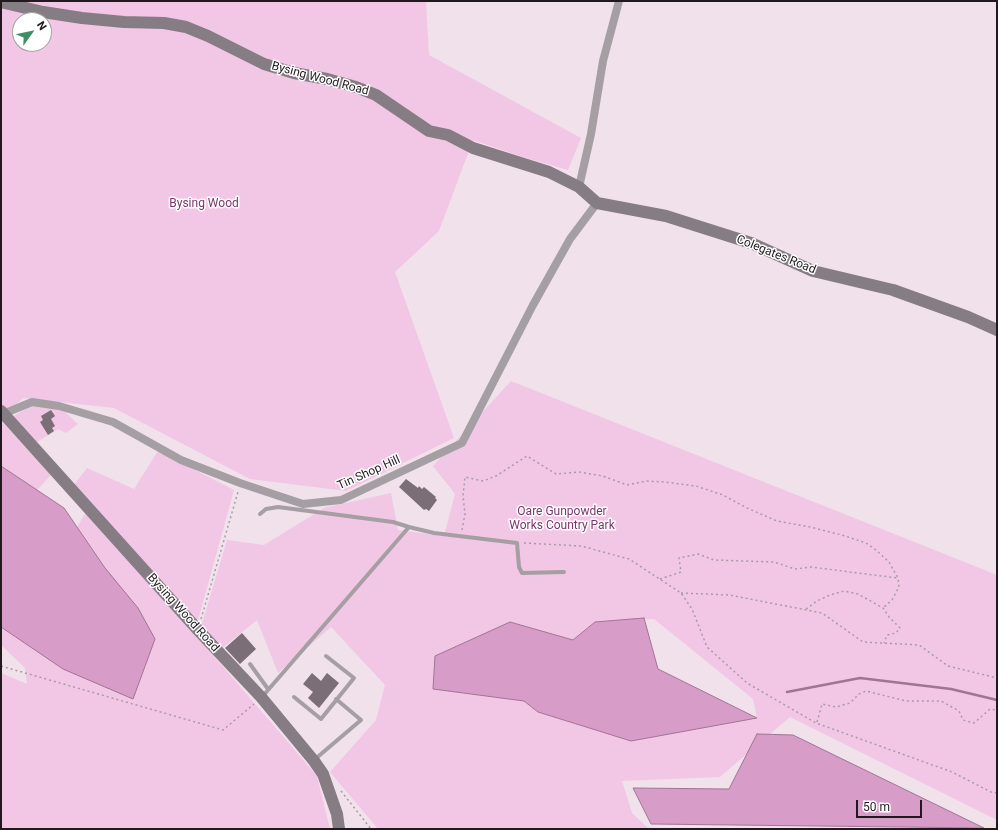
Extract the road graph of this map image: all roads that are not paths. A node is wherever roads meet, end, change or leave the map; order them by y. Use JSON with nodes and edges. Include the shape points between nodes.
{"nodes":[{"id":1,"x":619,"y":1,"type":"edge"},
{"id":2,"x":1,"y":2,"type":"edge"},
{"id":3,"x":579,"y":187,"type":"junction"},
{"id":4,"x":597,"y":203,"type":"junction"},
{"id":5,"x":997,"y":330,"type":"edge"},
{"id":6,"x":2,"y":412,"type":"edge"},
{"id":7,"x":260,"y":514,"type":"dead end"},
{"id":8,"x":409,"y":527,"type":"junction"},
{"id":9,"x":564,"y":572,"type":"dead end"},
{"id":10,"x":326,"y":656,"type":"dead end"},
{"id":11,"x":250,"y":664,"type":"dead end"},
{"id":12,"x":265,"y":693,"type":"junction"},
{"id":13,"x":294,"y":697,"type":"dead end"},
{"id":14,"x":336,"y":699,"type":"junction"},
{"id":15,"x":314,"y":761,"type":"junction"},
{"id":16,"x":340,"y":829,"type":"edge"}],
"edges":[{"from":1,"to":3,"type":"street","via":[[603,61]]},
{"from":2,"to":3,"type":"street","name":"Bysing Wood Road","via":[[82,18],[164,23],[186,27],[264,64],[356,87],[376,95],[428,131],[448,135],[473,148],[549,172]]},
{"from":3,"to":4,"type":"street","name":"Bysing Wood Road"},
{"from":4,"to":5,"type":"street","name":"Colegates Road","via":[[666,216],[751,243],[813,271],[893,290]]},
{"from":4,"to":6,"type":"street","name":"Tin Shop Hill","via":[[570,239],[462,443],[341,500],[303,504],[181,460],[113,422],[59,406],[32,402]]},
{"from":6,"to":12,"type":"street","name":"Bysing Wood Road","via":[[198,630]]},
{"from":7,"to":8,"type":"lane","via":[[278,507],[393,522]]},
{"from":8,"to":9,"type":"lane","via":[[434,533],[517,543],[522,573]]},
{"from":8,"to":12,"type":"lane"},
{"from":10,"to":14,"type":"lane","via":[[354,678]]},
{"from":11,"to":12,"type":"lane"},
{"from":12,"to":15,"type":"street","name":"Bysing Wood Road"},
{"from":13,"to":14,"type":"lane","via":[[321,718]]},
{"from":14,"to":15,"type":"lane","via":[[361,720]]},
{"from":15,"to":16,"type":"street","name":"Bysing Wood Road","via":[[323,774]]}]}
